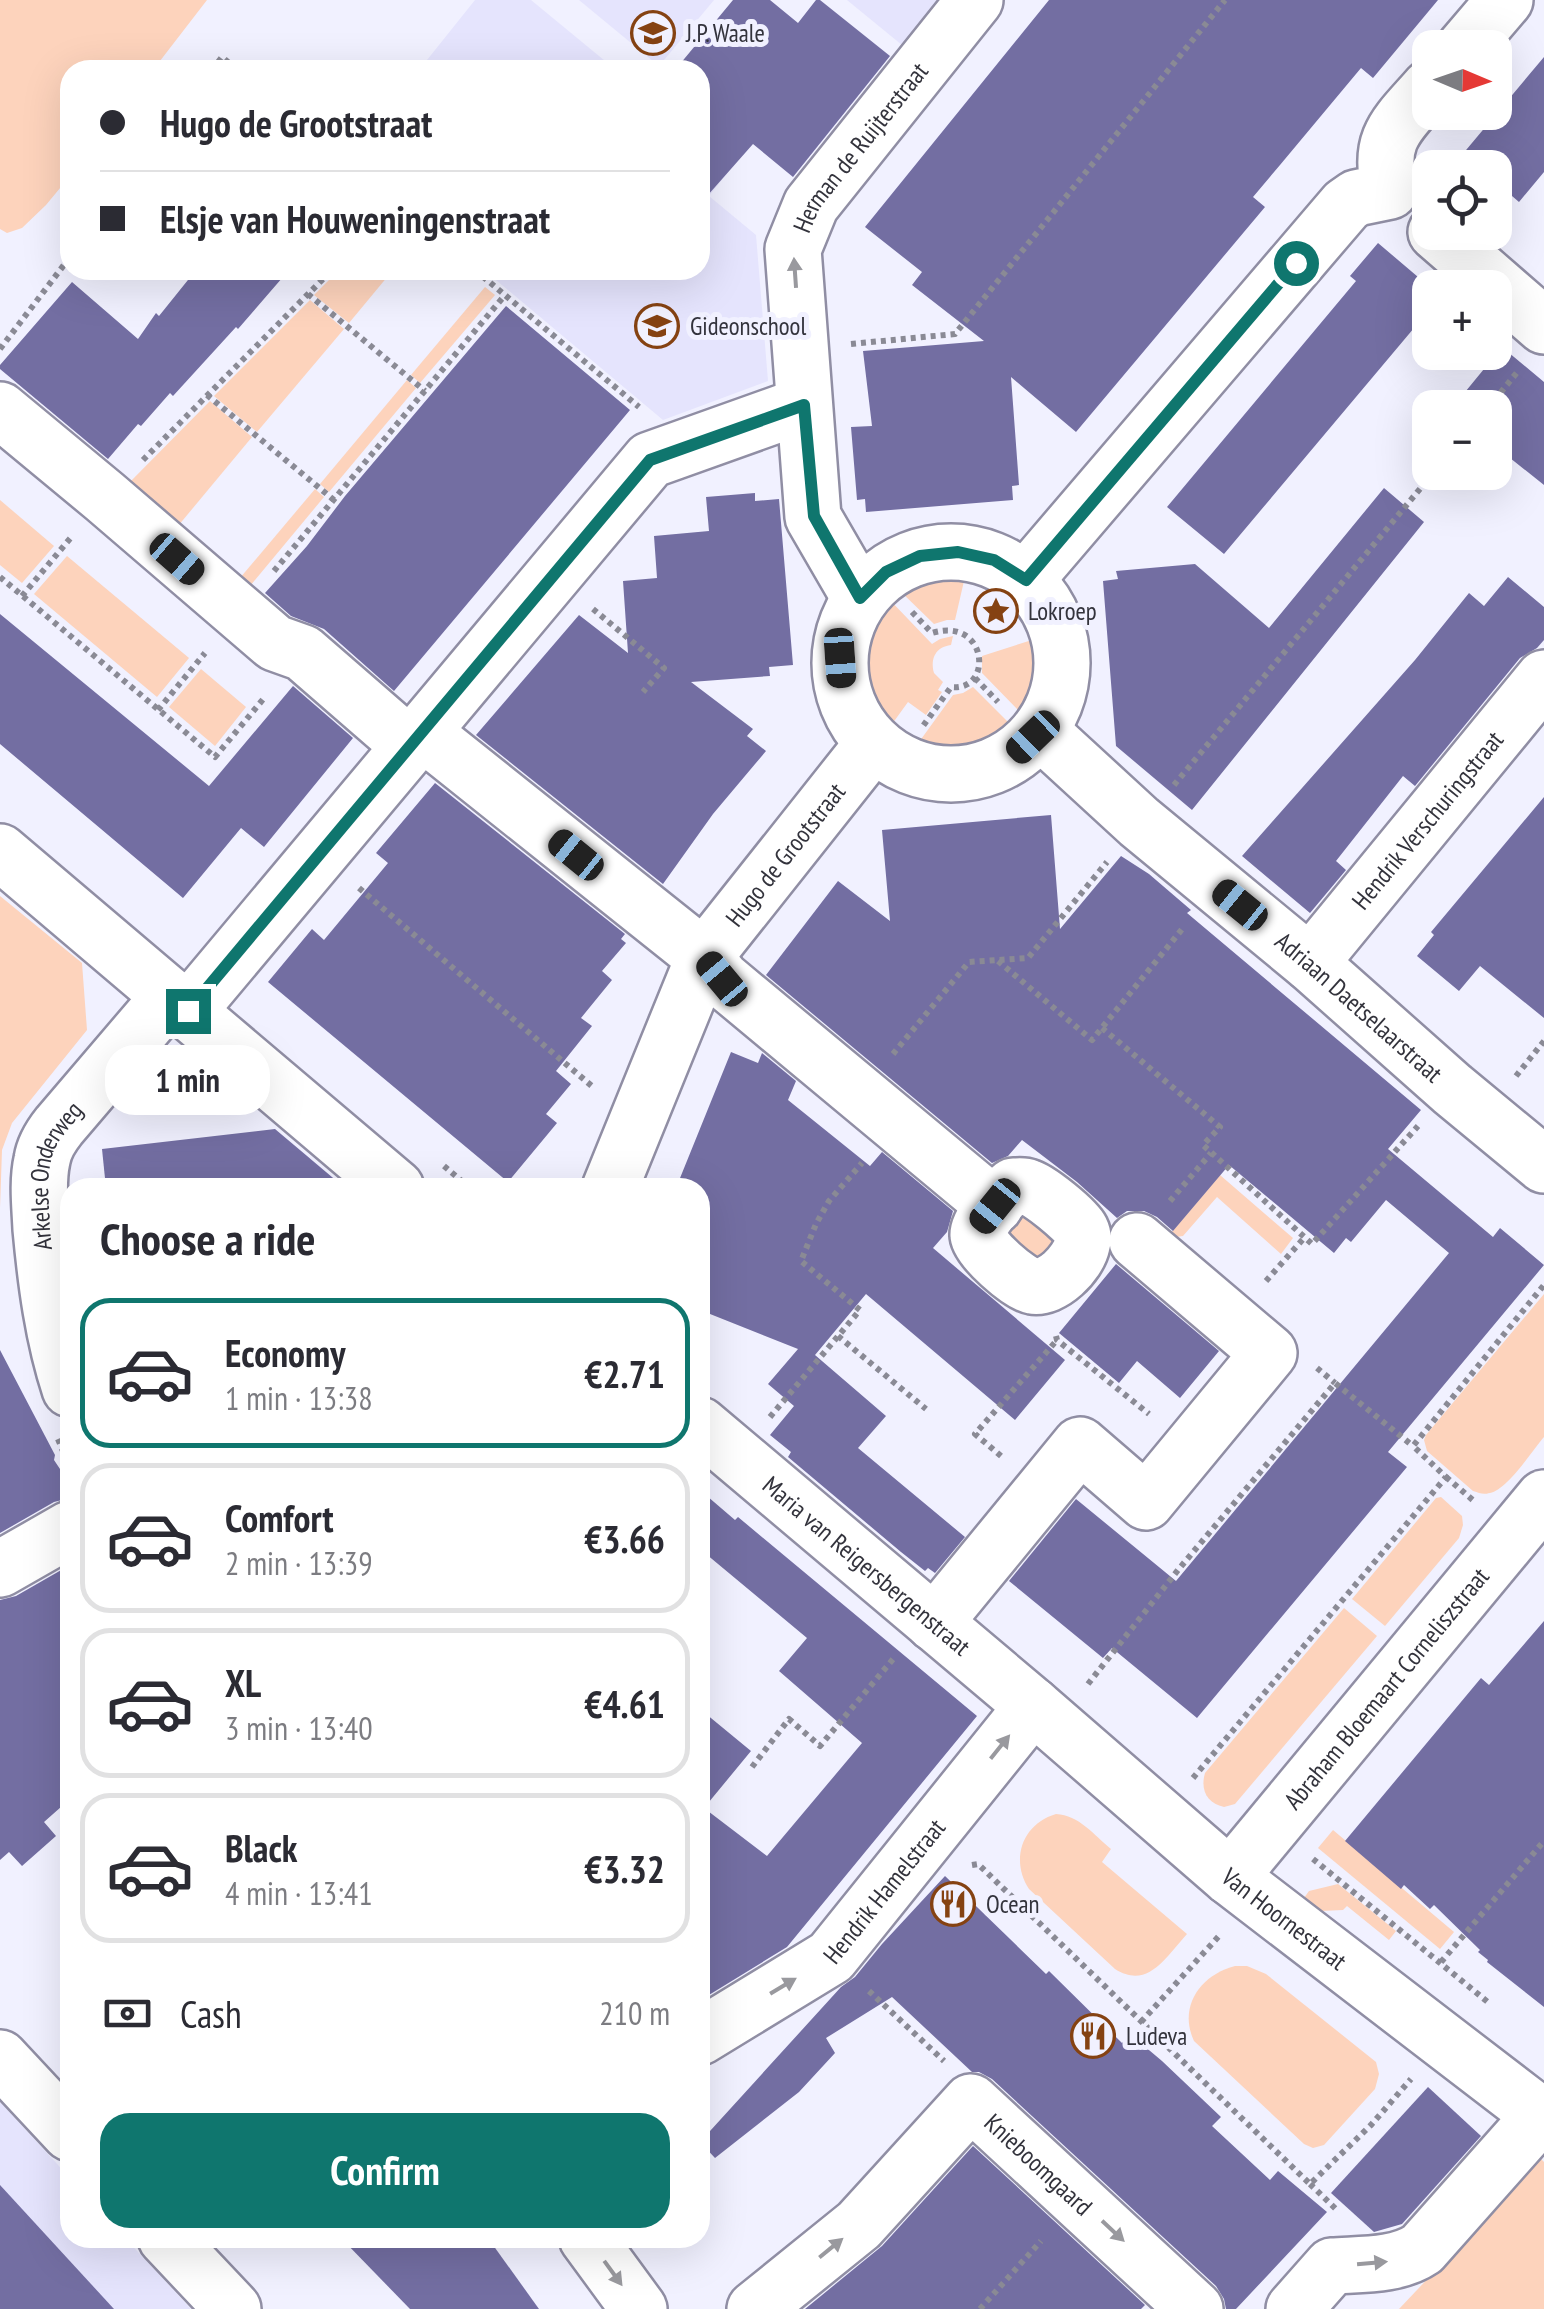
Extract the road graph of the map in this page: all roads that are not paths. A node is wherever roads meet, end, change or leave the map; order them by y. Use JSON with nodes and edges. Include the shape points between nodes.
{"nodes":[{"id":1,"x":975,"y":0,"type":"edge"},
{"id":2,"x":1505,"y":0,"type":"edge"},
{"id":3,"x":1479,"y":30,"type":"edge"},
{"id":4,"x":1412,"y":107,"type":"edge"},
{"id":5,"x":1390,"y":191,"type":"junction"},
{"id":6,"x":1412,"y":211,"type":"edge"},
{"id":7,"x":1457,"y":250,"type":"edge"},
{"id":8,"x":1544,"y":326,"type":"edge"},
{"id":9,"x":804,"y":405,"type":"junction"},
{"id":10,"x":0,"y":410,"type":"edge"},
{"id":11,"x":1026,"y":580,"type":"junction"},
{"id":12,"x":870,"y":589,"type":"junction"},
{"id":13,"x":1544,"y":678,"type":"edge"},
{"id":14,"x":1040,"y":731,"type":"junction"},
{"id":15,"x":416,"y":739,"type":"junction"},
{"id":16,"x":886,"y":753,"type":"junction"},
{"id":17,"x":0,"y":852,"type":"edge"},
{"id":18,"x":704,"y":958,"type":"junction"},
{"id":19,"x":1310,"y":962,"type":"junction"},
{"id":20,"x":179,"y":1003,"type":"junction"},
{"id":21,"x":1544,"y":1165,"type":"edge"},
{"id":22,"x":384,"y":1178,"type":"edge"},
{"id":23,"x":614,"y":1178,"type":"edge"},
{"id":24,"x":995,"y":1206,"type":"junction"},
{"id":25,"x":1137,"y":1241,"type":"dead end"},
{"id":26,"x":60,"y":1355,"type":"edge"},
{"id":27,"x":710,"y":1435,"type":"edge"},
{"id":28,"x":1544,"y":1498,"type":"edge"},
{"id":29,"x":60,"y":1535,"type":"edge"},
{"id":30,"x":0,"y":1568,"type":"edge"},
{"id":31,"x":919,"y":1634,"type":"junction"},
{"id":32,"x":1032,"y":1706,"type":"junction"},
{"id":33,"x":1228,"y":1902,"type":"junction"},
{"id":34,"x":710,"y":2031,"type":"edge"},
{"id":35,"x":0,"y":2058,"type":"edge"},
{"id":36,"x":1542,"y":2116,"type":"edge"},
{"id":37,"x":60,"y":2122,"type":"edge"},
{"id":38,"x":175,"y":2248,"type":"edge"},
{"id":39,"x":594,"y":2248,"type":"edge"},
{"id":40,"x":233,"y":2309,"type":"edge"},
{"id":41,"x":639,"y":2309,"type":"edge"},
{"id":42,"x":755,"y":2309,"type":"edge"},
{"id":43,"x":1195,"y":2309,"type":"edge"},
{"id":44,"x":1294,"y":2309,"type":"edge"}],
"edges":[{"from":9,"to":1,"type":"street","name":"Herman de Ruijterstraat","one_way":true,"via":[[794,249],[810,205]]},
{"from":2,"to":3,"type":"street"},
{"from":4,"to":5,"type":"street","via":[[1392,131],[1384,156]]},
{"from":5,"to":6,"type":"street"},
{"from":5,"to":11,"type":"street","via":[[1346,205]]},
{"from":7,"to":8,"type":"street"},
{"from":9,"to":12,"type":"street","name":"Herman de Ruijterstraat","via":[[814,516]]},
{"from":9,"to":15,"type":"street","name":"Arkelse Onderweg","via":[[650,460]]},
{"from":10,"to":15,"type":"street","via":[[274,643],[302,653]]},
{"from":11,"to":12,"type":"street","via":[[994,560],[958,552],[920,556],[886,572]]},
{"from":11,"to":14,"type":"street","via":[[1060,636],[1063,669]]},
{"from":12,"to":16,"type":"street","via":[[846,626],[842,689],[854,719]]},
{"from":13,"to":19,"type":"street","name":"Hendrik Verschuringstraat"},
{"from":14,"to":16,"type":"street","via":[[1012,757],[978,772],[940,775]]},
{"from":14,"to":19,"type":"street","name":"Adriaan Daetselaarstraat"},
{"from":15,"to":18,"type":"street"},
{"from":15,"to":20,"type":"street","name":"Arkelse Onderweg","via":[[322,854]]},
{"from":16,"to":18,"type":"street","name":"Hugo de Grootstraat"},
{"from":17,"to":20,"type":"street"},
{"from":18,"to":23,"type":"street","name":"Hugo de Grootstraat"},
{"from":18,"to":24,"type":"street"},
{"from":19,"to":21,"type":"street","name":"Adriaan Daetselaarstraat"},
{"from":20,"to":22,"type":"street"},
{"from":20,"to":26,"type":"street","name":"Arkelse Onderweg","via":[[59,1126],[42,1156],[44,1269]]},
{"from":24,"to":24,"type":"street","via":[[978,1238],[1025,1284],[1045,1286],[1082,1248],[1080,1227],[1031,1187],[1013,1186]]},
{"from":25,"to":31,"type":"street","via":[[1269,1353],[1146,1502],[1080,1446]]},
{"from":27,"to":31,"type":"street","name":"Maria van Reigersbergenstraat"},
{"from":28,"to":33,"type":"street","name":"Abraham Bloemaart Corneliszstraat"},
{"from":29,"to":30,"type":"street"},
{"from":31,"to":32,"type":"street","name":"Maria van Reigersbergenstraat"},
{"from":32,"to":33,"type":"street","name":"Van Hoornestraat"},
{"from":34,"to":32,"type":"street","name":"Hendrik Hamelstraat","one_way":true,"via":[[831,1956]]},
{"from":33,"to":36,"type":"street","name":"Van Hoornestraat"},
{"from":35,"to":37,"type":"street"},
{"from":44,"to":36,"type":"street","one_way":true,"via":[[1332,2266],[1411,2257]]},
{"from":38,"to":40,"type":"street"},
{"from":39,"to":41,"type":"street","one_way":true},
{"from":42,"to":43,"type":"street","name":"Knieboomgaard","one_way":true,"via":[[859,2225],[972,2102]]}]}
